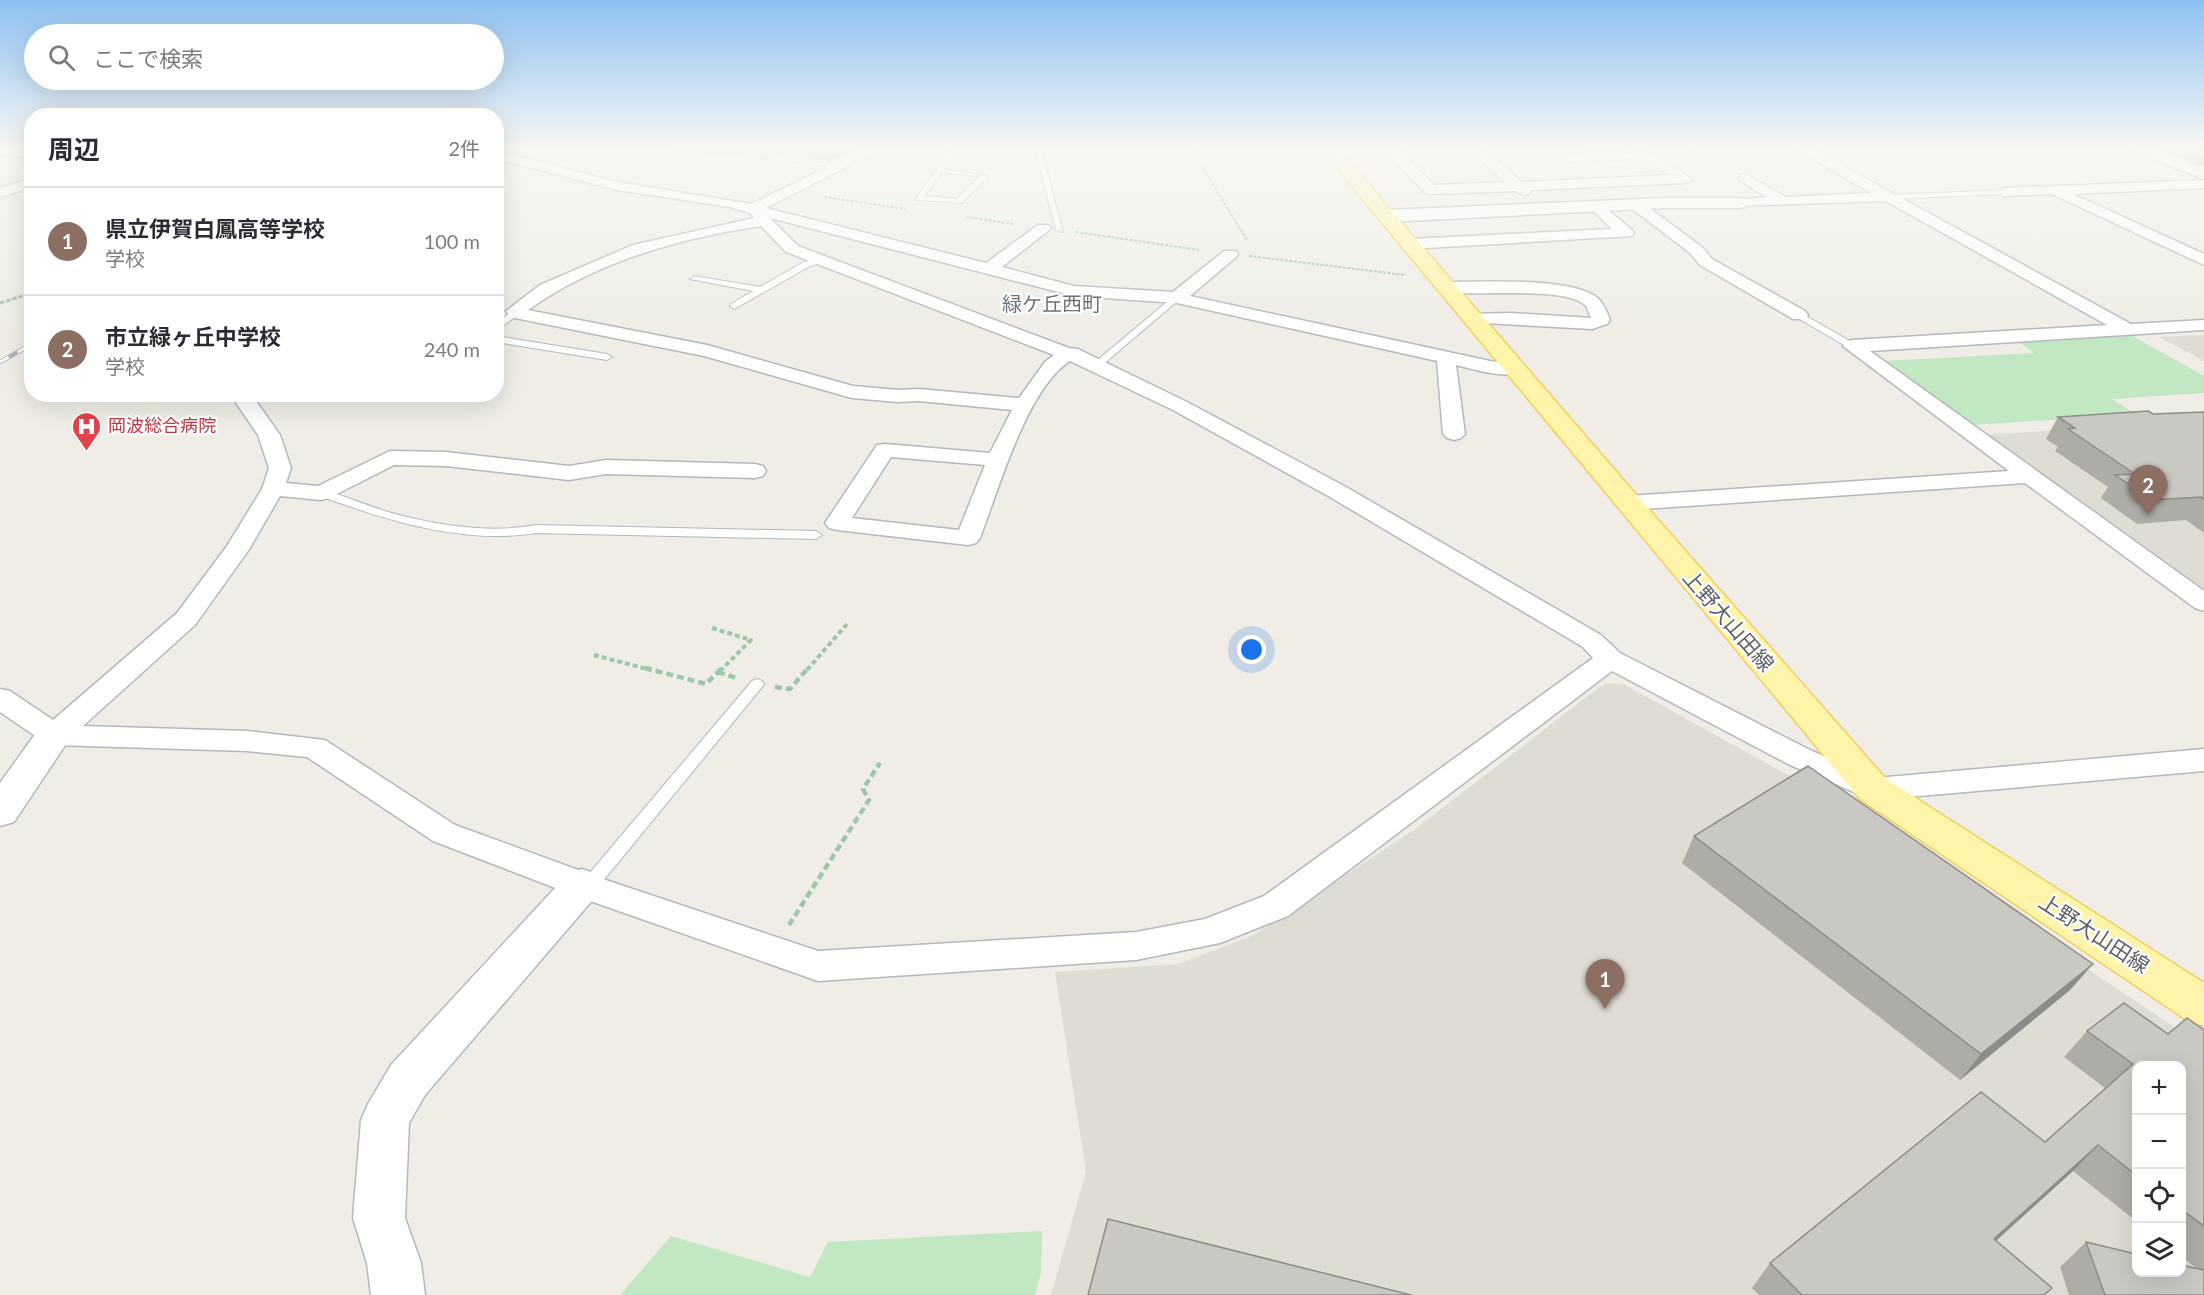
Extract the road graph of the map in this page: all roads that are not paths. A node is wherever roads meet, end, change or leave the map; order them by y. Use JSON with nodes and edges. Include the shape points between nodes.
{"nodes":[{"id":1,"x":747,"y":209,"type":"edge"},
{"id":2,"x":766,"y":209,"type":"edge"},
{"id":3,"x":1048,"y":209,"type":"edge"},
{"id":4,"x":1381,"y":209,"type":"edge"},
{"id":5,"x":1516,"y":209,"type":"edge"},
{"id":6,"x":1598,"y":209,"type":"edge"},
{"id":7,"x":1642,"y":209,"type":"edge"},
{"id":8,"x":1911,"y":209,"type":"edge"},
{"id":9,"x":2096,"y":209,"type":"edge"},
{"id":10,"x":759,"y":215,"type":"junction"},
{"id":11,"x":1387,"y":216,"type":"junction"},
{"id":12,"x":1051,"y":229,"type":"joint"},
{"id":13,"x":1410,"y":244,"type":"junction"},
{"id":14,"x":1230,"y":254,"type":"road end"},
{"id":15,"x":821,"y":260,"type":"junction"},
{"id":16,"x":2204,"y":260,"type":"edge"},
{"id":17,"x":989,"y":269,"type":"junction"},
{"id":18,"x":694,"y":279,"type":"dead end"},
{"id":19,"x":1442,"y":281,"type":"junction"},
{"id":20,"x":760,"y":290,"type":"junction"},
{"id":21,"x":1074,"y":291,"type":"junction"},
{"id":22,"x":1177,"y":298,"type":"junction"},
{"id":23,"x":734,"y":306,"type":"dead end"},
{"id":24,"x":516,"y":313,"type":"junction"},
{"id":25,"x":1158,"y":314,"type":"junction"},
{"id":26,"x":1799,"y":315,"type":"joint"},
{"id":27,"x":1472,"y":318,"type":"junction"},
{"id":28,"x":504,"y":322,"type":"edge"},
{"id":29,"x":2204,"y":325,"type":"edge"},
{"id":30,"x":2129,"y":330,"type":"junction"},
{"id":31,"x":504,"y":340,"type":"edge"},
{"id":32,"x":1852,"y":346,"type":"junction"},
{"id":33,"x":1071,"y":353,"type":"junction"},
{"id":34,"x":607,"y":357,"type":"dead end"},
{"id":35,"x":1452,"y":358,"type":"junction"},
{"id":36,"x":1097,"y":365,"type":"junction"},
{"id":37,"x":1515,"y":369,"type":"junction"},
{"id":38,"x":246,"y":402,"type":"edge"},
{"id":39,"x":1025,"y":405,"type":"junction"},
{"id":40,"x":1454,"y":434,"type":"dead end"},
{"id":41,"x":999,"y":460,"type":"junction"},
{"id":42,"x":755,"y":471,"type":"dead end"},
{"id":43,"x":2030,"y":476,"type":"junction"},
{"id":44,"x":273,"y":489,"type":"junction"},
{"id":45,"x":321,"y":493,"type":"junction"},
{"id":46,"x":1628,"y":503,"type":"junction"},
{"id":47,"x":816,"y":535,"type":"dead end"},
{"id":48,"x":2204,"y":603,"type":"edge"},
{"id":49,"x":1610,"y":659,"type":"junction"},
{"id":50,"x":757,"y":684,"type":"road end"},
{"id":51,"x":0,"y":698,"type":"edge"},
{"id":52,"x":54,"y":735,"type":"junction"},
{"id":53,"x":2204,"y":760,"type":"edge"},
{"id":54,"x":1873,"y":789,"type":"junction"},
{"id":55,"x":0,"y":812,"type":"edge"},
{"id":56,"x":585,"y":886,"type":"junction"},
{"id":57,"x":2204,"y":1007,"type":"edge"},
{"id":58,"x":398,"y":1295,"type":"edge"}],
"edges":[{"from":1,"to":10,"type":"street"},
{"from":2,"to":10,"type":"street"},
{"from":3,"to":12,"type":"lane"},
{"from":4,"to":11,"type":"main road","name":"上野大山田線"},
{"from":5,"to":11,"type":"street"},
{"from":6,"to":13,"type":"street","via":[[1626,233]]},
{"from":7,"to":26,"type":"street","via":[[1706,262]]},
{"from":8,"to":30,"type":"street"},
{"from":9,"to":16,"type":"street"},
{"from":10,"to":15,"type":"street","via":[[792,249]]},
{"from":10,"to":17,"type":"street"},
{"from":10,"to":24,"type":"street","via":[[736,225],[639,248],[546,289]]},
{"from":11,"to":13,"type":"main road","name":"上野大山田線"},
{"from":12,"to":17,"type":"street"},
{"from":13,"to":19,"type":"main road","name":"上野大山田線"},
{"from":14,"to":22,"type":"street"},
{"from":15,"to":20,"type":"lane"},
{"from":15,"to":33,"type":"street"},
{"from":17,"to":21,"type":"street"},
{"from":18,"to":20,"type":"lane"},
{"from":19,"to":27,"type":"main road","name":"上野大山田線"},
{"from":19,"to":27,"type":"street","via":[[1578,295],[1592,301],[1601,320],[1592,324]]},
{"from":20,"to":23,"type":"lane"},
{"from":21,"to":22,"type":"street"},
{"from":21,"to":25,"type":"street"},
{"from":22,"to":25,"type":"lane"},
{"from":22,"to":35,"type":"street"},
{"from":24,"to":28,"type":"lane"},
{"from":24,"to":39,"type":"street","via":[[707,351],[852,392]]},
{"from":25,"to":36,"type":"lane"},
{"from":26,"to":32,"type":"lane"},
{"from":27,"to":37,"type":"main road","name":"上野大山田線"},
{"from":29,"to":30,"type":"street"},
{"from":30,"to":32,"type":"street"},
{"from":31,"to":34,"type":"lane"},
{"from":32,"to":43,"type":"street"},
{"from":33,"to":36,"type":"street"},
{"from":33,"to":39,"type":"street","via":[[1053,365]]},
{"from":35,"to":37,"type":"street"},
{"from":35,"to":40,"type":"street","via":[[1446,362]]},
{"from":36,"to":49,"type":"street","via":[[1338,492],[1592,641]]},
{"from":37,"to":46,"type":"main road","name":"上野大山田線"},
{"from":38,"to":44,"type":"street","via":[[269,435],[280,468]]},
{"from":39,"to":41,"type":"street"},
{"from":41,"to":41,"type":"street","via":[[968,538],[837,523],[885,450]]},
{"from":42,"to":45,"type":"street","via":[[606,467],[569,473],[446,459],[390,458]]},
{"from":43,"to":46,"type":"street"},
{"from":43,"to":48,"type":"street"},
{"from":44,"to":45,"type":"street"},
{"from":44,"to":52,"type":"street","via":[[238,548],[186,620]]},
{"from":45,"to":47,"type":"lane","via":[[395,520],[462,531]]},
{"from":46,"to":54,"type":"main road","name":"上野大山田線"},
{"from":49,"to":54,"type":"street","via":[[1801,758]]},
{"from":49,"to":56,"type":"street","via":[[1276,906],[1208,933],[1136,946],[818,966]]},
{"from":50,"to":56,"type":"lane"},
{"from":51,"to":52,"type":"street"},
{"from":52,"to":55,"type":"street"},
{"from":52,"to":56,"type":"street","via":[[314,747],[444,833]]},
{"from":53,"to":54,"type":"street"},
{"from":54,"to":57,"type":"main road","name":"上野大山田線"},
{"from":56,"to":58,"type":"street","via":[[408,1080],[385,1120],[379,1218],[394,1263]]}]}
